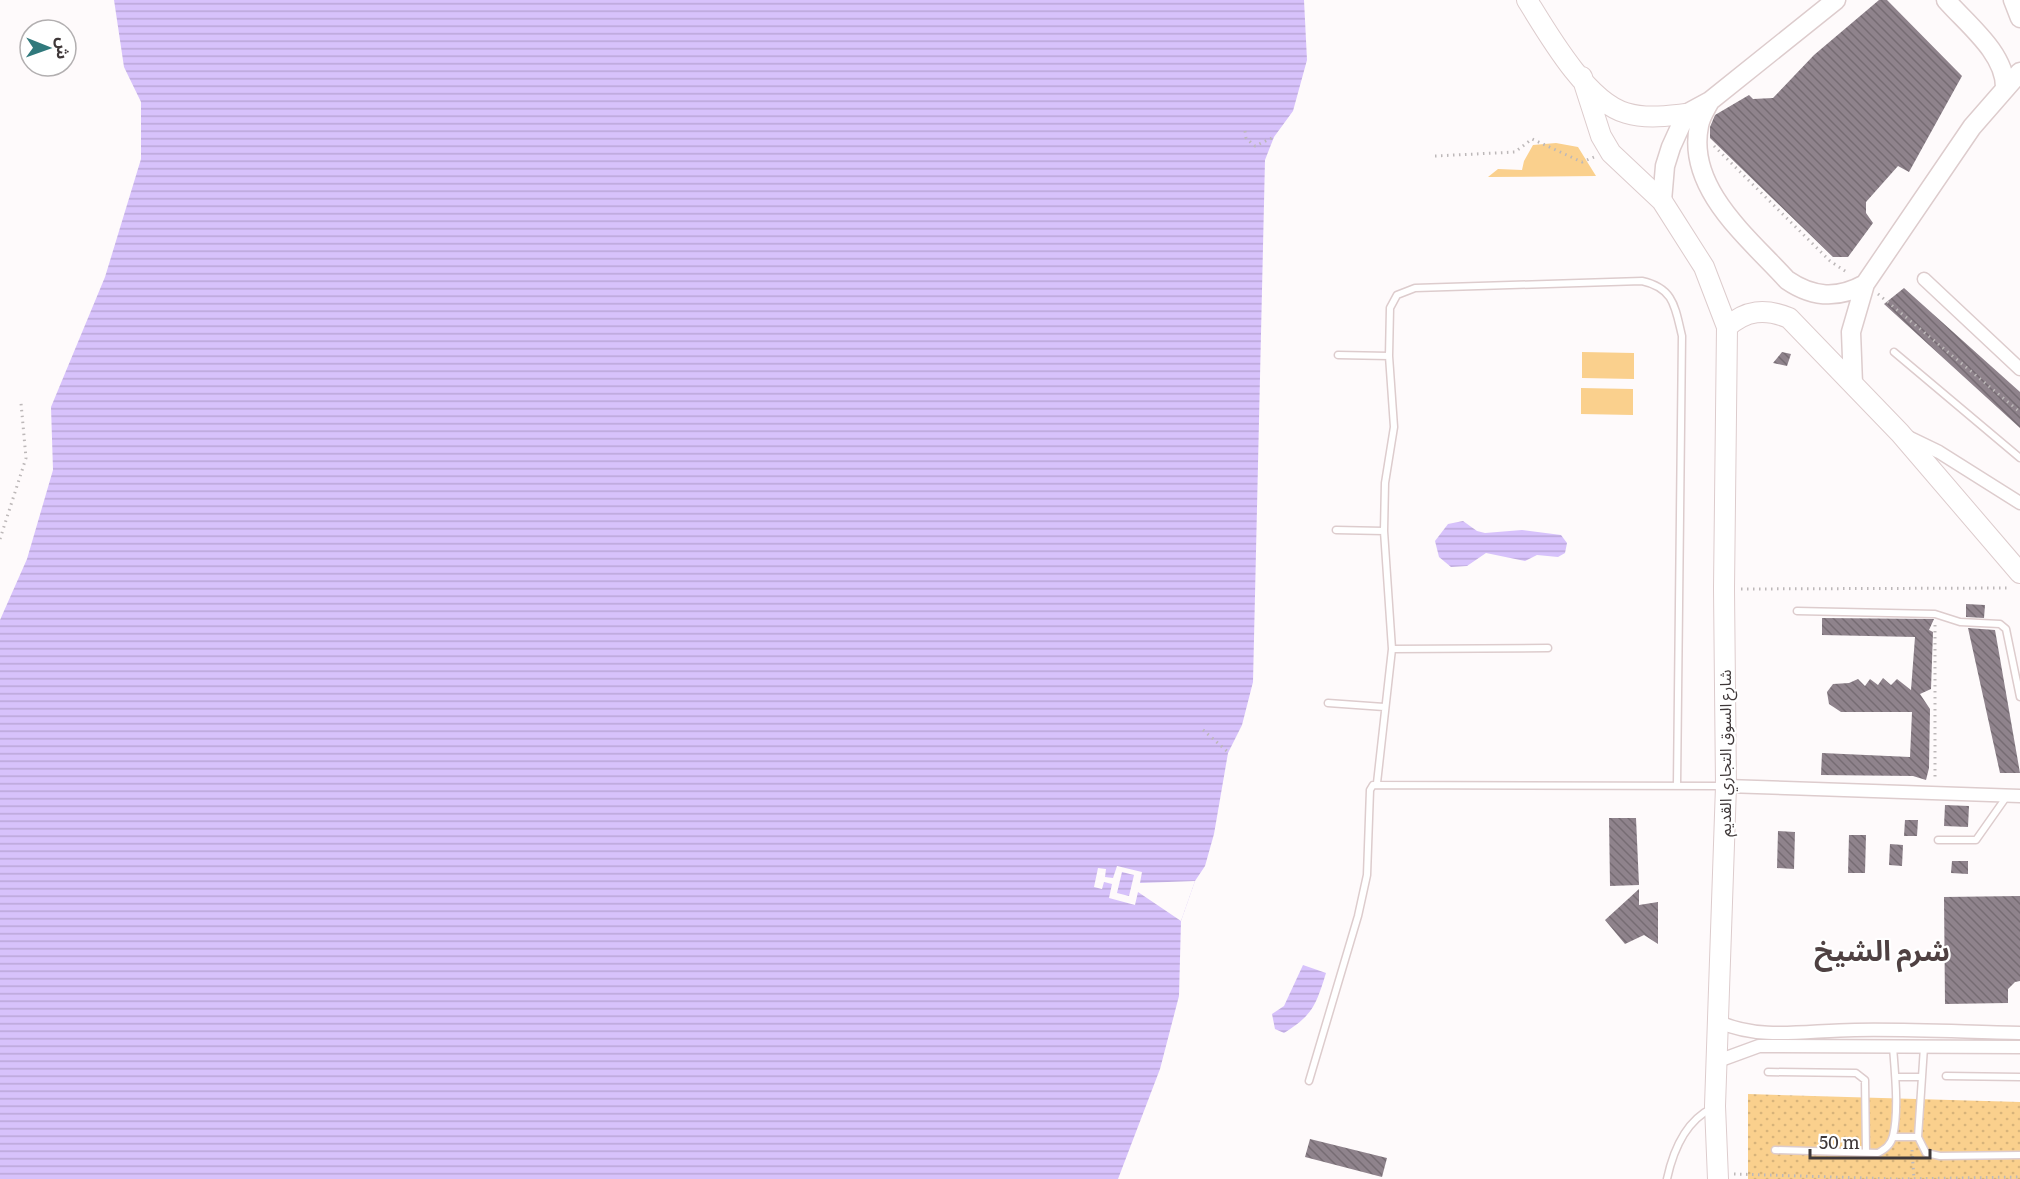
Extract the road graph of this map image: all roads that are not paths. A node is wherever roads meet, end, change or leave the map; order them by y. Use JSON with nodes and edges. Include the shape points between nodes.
{"nodes":[{"id":1,"x":1528,"y":0,"type":"edge"},
{"id":2,"x":1836,"y":0,"type":"edge"},
{"id":3,"x":1946,"y":0,"type":"edge"},
{"id":4,"x":2013,"y":0,"type":"edge"},
{"id":5,"x":2020,"y":18,"type":"edge"},
{"id":6,"x":2020,"y":72,"type":"edge"},
{"id":7,"x":1582,"y":77,"type":"junction"},
{"id":8,"x":2005,"y":87,"type":"junction"},
{"id":9,"x":1693,"y":119,"type":"junction"},
{"id":10,"x":1662,"y":201,"type":"junction"},
{"id":11,"x":1924,"y":279,"type":"dead end"},
{"id":12,"x":1866,"y":284,"type":"junction"},
{"id":13,"x":1727,"y":327,"type":"junction"},
{"id":14,"x":1894,"y":352,"type":"dead end"},
{"id":15,"x":1338,"y":355,"type":"dead end"},
{"id":16,"x":1389,"y":356,"type":"junction"},
{"id":17,"x":2020,"y":369,"type":"edge"},
{"id":18,"x":1853,"y":384,"type":"junction"},
{"id":19,"x":1900,"y":433,"type":"junction"},
{"id":20,"x":2020,"y":458,"type":"edge"},
{"id":21,"x":2020,"y":503,"type":"edge"},
{"id":22,"x":1336,"y":530,"type":"dead end"},
{"id":23,"x":1384,"y":531,"type":"junction"},
{"id":24,"x":2020,"y":573,"type":"edge"},
{"id":25,"x":1797,"y":611,"type":"dead end"},
{"id":26,"x":1548,"y":648,"type":"dead end"},
{"id":27,"x":1392,"y":649,"type":"junction"},
{"id":28,"x":2020,"y":697,"type":"edge"},
{"id":29,"x":1328,"y":703,"type":"dead end"},
{"id":30,"x":1384,"y":708,"type":"junction"},
{"id":31,"x":1377,"y":783,"type":"junction"},
{"id":32,"x":1677,"y":785,"type":"junction"},
{"id":33,"x":1726,"y":786,"type":"junction"},
{"id":34,"x":2014,"y":796,"type":"edge"},
{"id":35,"x":1938,"y":840,"type":"dead end"},
{"id":36,"x":1719,"y":1022,"type":"junction"},
{"id":37,"x":2020,"y":1033,"type":"edge"},
{"id":38,"x":1893,"y":1047,"type":"junction"},
{"id":39,"x":1924,"y":1047,"type":"junction"},
{"id":40,"x":2020,"y":1047,"type":"edge"},
{"id":41,"x":1718,"y":1061,"type":"junction"},
{"id":42,"x":1768,"y":1072,"type":"dead end"},
{"id":43,"x":1946,"y":1076,"type":"dead end"},
{"id":44,"x":1896,"y":1077,"type":"junction"},
{"id":45,"x":1920,"y":1077,"type":"junction"},
{"id":46,"x":2020,"y":1077,"type":"edge"},
{"id":47,"x":1309,"y":1081,"type":"dead end"},
{"id":48,"x":1715,"y":1106,"type":"junction"},
{"id":49,"x":1893,"y":1137,"type":"junction"},
{"id":50,"x":1917,"y":1137,"type":"junction"},
{"id":51,"x":1776,"y":1150,"type":"dead end"},
{"id":52,"x":1866,"y":1152,"type":"junction"},
{"id":53,"x":2020,"y":1155,"type":"edge"},
{"id":54,"x":1718,"y":1176,"type":"edge"},
{"id":55,"x":1668,"y":1179,"type":"edge"}],
"edges":[{"from":1,"to":7,"type":"main road"},
{"from":2,"to":9,"type":"main road"},
{"from":3,"to":8,"type":"main road","via":[[1997,58]]},
{"from":4,"to":5,"type":"main road"},
{"from":6,"to":8,"type":"main road"},
{"from":7,"to":9,"type":"main road","via":[[1604,101],[1624,112]]},
{"from":7,"to":10,"type":"main road","name":"شارع السوق التجاري القديم","via":[[1593,118],[1611,153]]},
{"from":8,"to":12,"type":"main road","via":[[1972,128]]},
{"from":9,"to":10,"type":"main road","via":[[1665,166]]},
{"from":9,"to":12,"type":"main road","via":[[1707,184],[1720,207],[1787,280],[1820,295],[1844,294]]},
{"from":10,"to":13,"type":"main road","name":"شارع السوق التجاري القديم","via":[[1704,267]]},
{"from":11,"to":17,"type":"street"},
{"from":12,"to":18,"type":"main road","via":[[1851,332]]},
{"from":13,"to":18,"type":"main road","via":[[1749,312],[1770,312],[1789,318]]},
{"from":13,"to":33,"type":"main road","name":"شارع السوق التجاري القديم"},
{"from":14,"to":20,"type":"lane"},
{"from":15,"to":16,"type":"lane"},
{"from":16,"to":23,"type":"lane","via":[[1394,427],[1384,483]]},
{"from":16,"to":32,"type":"lane","via":[[1391,303],[1396,295],[1415,288],[1642,281],[1660,285],[1668,294],[1682,336],[1683,366]]},
{"from":18,"to":19,"type":"main road"},
{"from":19,"to":21,"type":"street","via":[[1929,446]]},
{"from":19,"to":24,"type":"main road"},
{"from":22,"to":23,"type":"lane"},
{"from":23,"to":27,"type":"lane"},
{"from":25,"to":28,"type":"lane","via":[[1935,614],[1960,622],[2000,624],[2006,629]]},
{"from":26,"to":27,"type":"lane"},
{"from":27,"to":30,"type":"lane"},
{"from":29,"to":30,"type":"lane"},
{"from":30,"to":31,"type":"lane"},
{"from":31,"to":32,"type":"lane"},
{"from":31,"to":47,"type":"lane","via":[[1370,790],[1367,875],[1358,916]]},
{"from":32,"to":33,"type":"lane"},
{"from":33,"to":34,"type":"street"},
{"from":33,"to":36,"type":"main road","name":"شارع السوق التجاري القديم"},
{"from":34,"to":35,"type":"lane","via":[[1976,840]]},
{"from":36,"to":37,"type":"street","via":[[1759,1033]]},
{"from":36,"to":41,"type":"main road","name":"شارع السوق التجاري القديم"},
{"from":38,"to":39,"type":"street"},
{"from":38,"to":41,"type":"street","via":[[1759,1046]]},
{"from":38,"to":44,"type":"lane"},
{"from":39,"to":40,"type":"street"},
{"from":39,"to":45,"type":"lane"},
{"from":41,"to":48,"type":"main road","name":"شارع السوق التجاري القديم"},
{"from":42,"to":52,"type":"lane","via":[[1862,1075]]},
{"from":43,"to":46,"type":"lane"},
{"from":44,"to":45,"type":"lane"},
{"from":44,"to":49,"type":"lane"},
{"from":45,"to":50,"type":"lane"},
{"from":48,"to":54,"type":"main road","name":"شارع السوق التجاري القديم"},
{"from":48,"to":55,"type":"lane","via":[[1696,1118],[1684,1133]]},
{"from":49,"to":50,"type":"lane"},
{"from":49,"to":52,"type":"lane","via":[[1878,1153]]},
{"from":50,"to":53,"type":"lane","via":[[1926,1153],[1940,1156]]},
{"from":51,"to":52,"type":"lane"}]}
